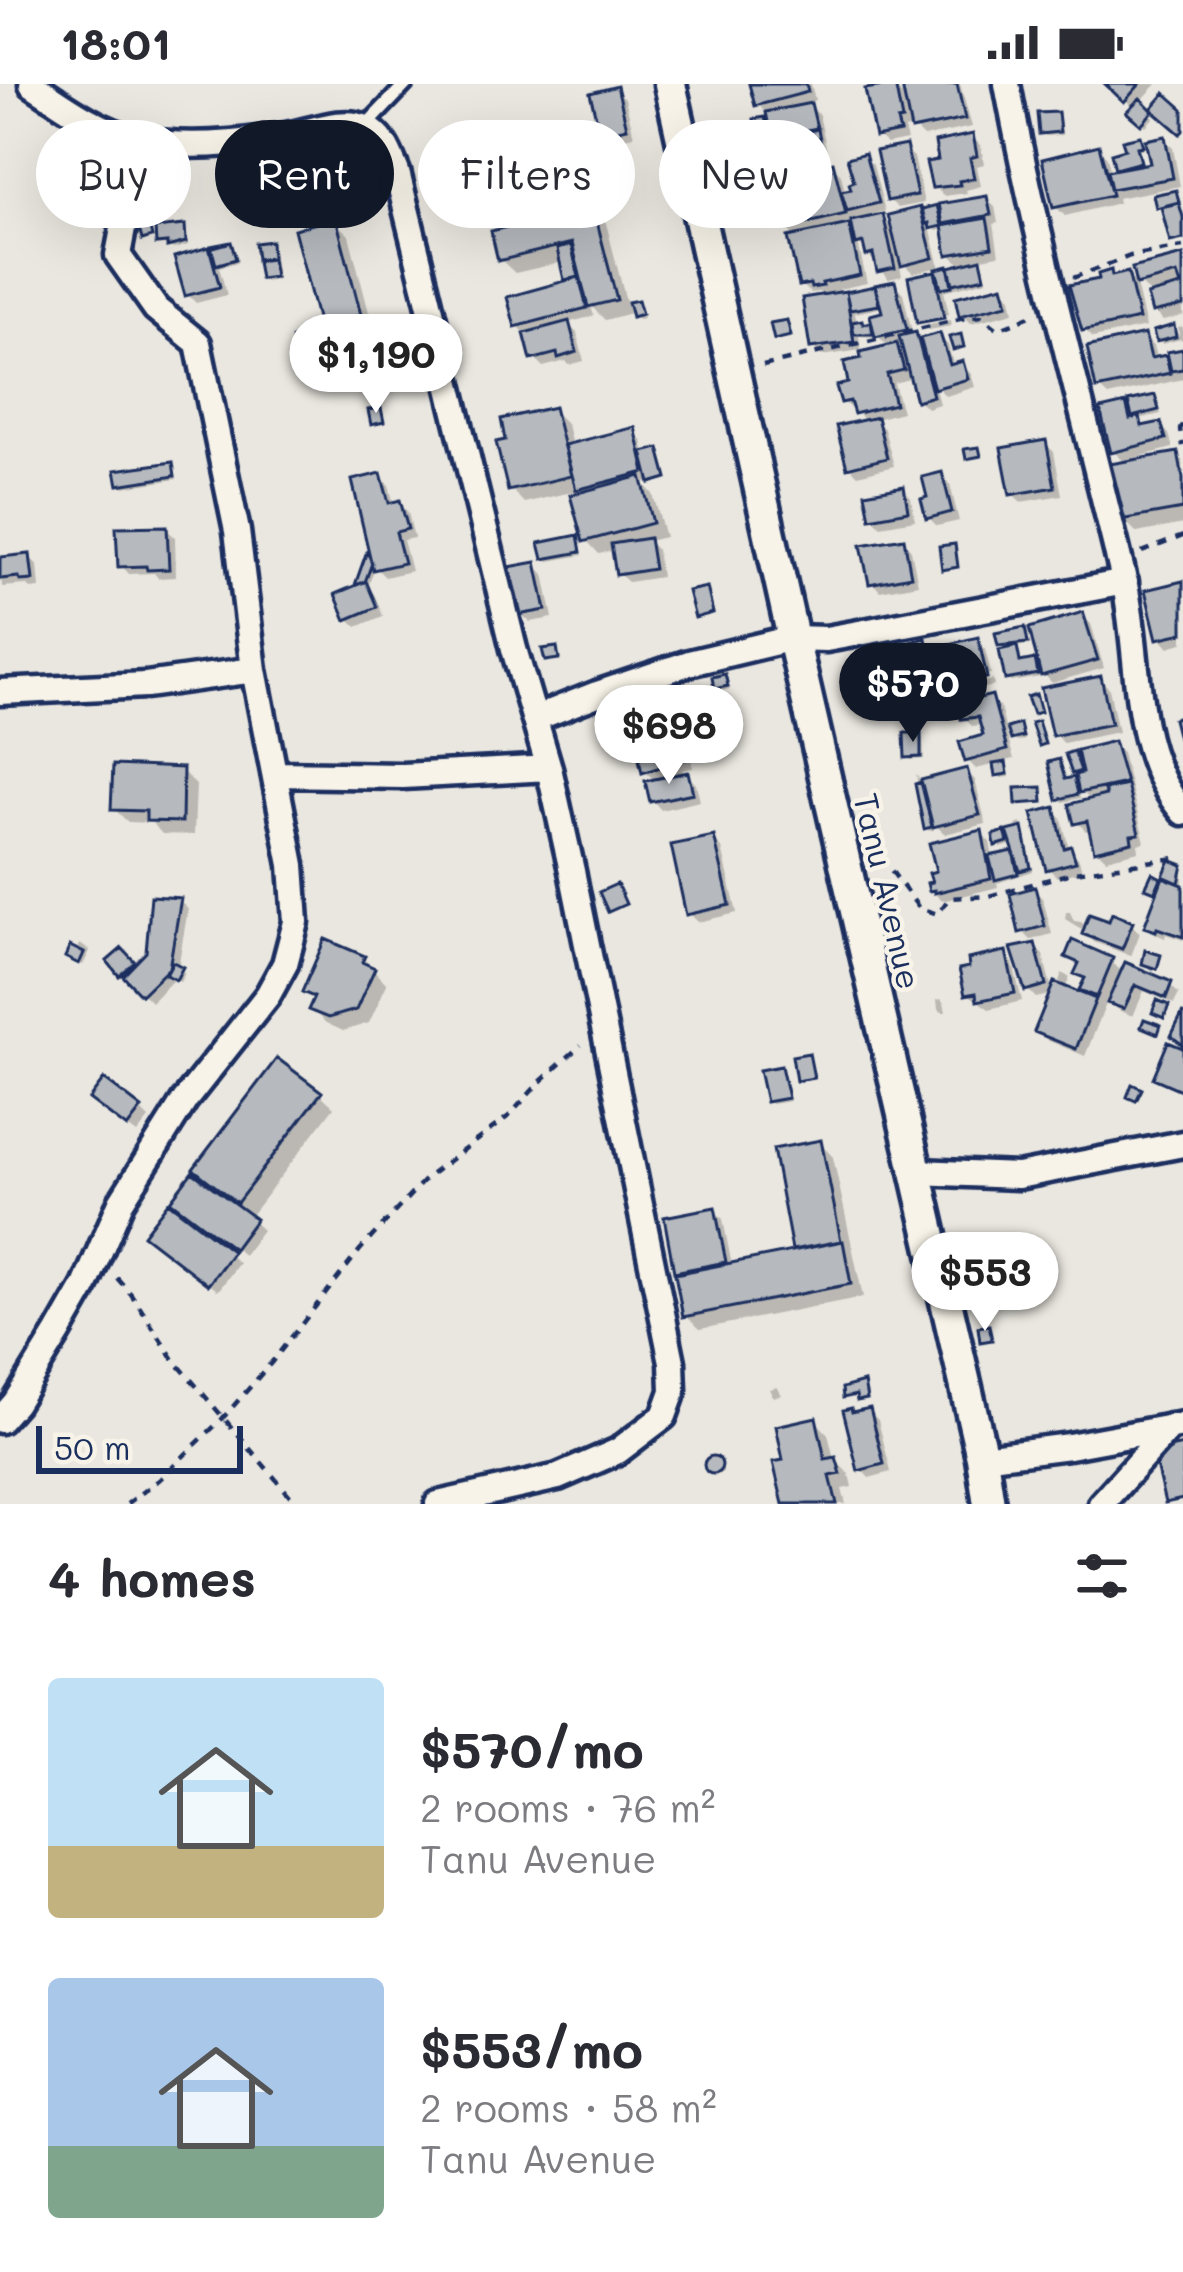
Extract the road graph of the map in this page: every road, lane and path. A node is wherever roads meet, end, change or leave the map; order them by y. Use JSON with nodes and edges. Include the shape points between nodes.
{"nodes":[{"id":1,"x":32,"y":84,"type":"edge"},
{"id":2,"x":406,"y":84,"type":"edge"},
{"id":3,"x":670,"y":84,"type":"edge"},
{"id":4,"x":1006,"y":84,"type":"edge"},
{"id":5,"x":87,"y":120,"type":"edge"},
{"id":6,"x":372,"y":120,"type":"edge"},
{"id":7,"x":394,"y":165,"type":"edge"},
{"id":8,"x":123,"y":228,"type":"edge"},
{"id":9,"x":1183,"y":247,"type":"edge"},
{"id":10,"x":1053,"y":296,"type":"junction"},
{"id":11,"x":734,"y":372,"type":"junction"},
{"id":12,"x":1183,"y":425,"type":"edge"},
{"id":13,"x":1183,"y":446,"type":"edge"},
{"id":14,"x":1183,"y":536,"type":"edge"},
{"id":15,"x":1122,"y":572,"type":"junction"},
{"id":16,"x":793,"y":638,"type":"junction"},
{"id":17,"x":254,"y":670,"type":"junction"},
{"id":18,"x":0,"y":692,"type":"edge"},
{"id":19,"x":536,"y":718,"type":"junction"},
{"id":20,"x":549,"y":768,"type":"junction"},
{"id":21,"x":275,"y":774,"type":"junction"},
{"id":22,"x":1183,"y":812,"type":"edge"},
{"id":23,"x":866,"y":837,"type":"dead end"},
{"id":24,"x":1183,"y":857,"type":"edge"},
{"id":25,"x":604,"y":1025,"type":"junction"},
{"id":26,"x":1183,"y":1144,"type":"edge"},
{"id":27,"x":917,"y":1172,"type":"junction"},
{"id":28,"x":97,"y":1256,"type":"junction"},
{"id":29,"x":222,"y":1419,"type":"junction"},
{"id":30,"x":0,"y":1420,"type":"edge"},
{"id":31,"x":1176,"y":1426,"type":"edge"},
{"id":32,"x":982,"y":1457,"type":"junction"},
{"id":33,"x":444,"y":1503,"type":"edge"},
{"id":34,"x":127,"y":1504,"type":"edge"},
{"id":35,"x":297,"y":1504,"type":"edge"},
{"id":36,"x":988,"y":1504,"type":"edge"},
{"id":37,"x":1101,"y":1504,"type":"edge"}],
"edges":[{"from":1,"to":5,"type":"street"},
{"from":2,"to":6,"type":"lane"},
{"from":3,"to":11,"type":"street","name":"Tanu Avenue"},
{"from":4,"to":10,"type":"street"},
{"from":7,"to":19,"type":"street"},
{"from":8,"to":17,"type":"street","via":[[118,255],[156,309],[197,343],[237,531]]},
{"from":9,"to":10,"type":"path","via":[[1130,256]]},
{"from":10,"to":11,"type":"path","via":[[998,329],[981,316],[960,319]]},
{"from":10,"to":15,"type":"street"},
{"from":11,"to":16,"type":"street","name":"Tanu Avenue"},
{"from":12,"to":13,"type":"path"},
{"from":14,"to":15,"type":"path"},
{"from":15,"to":16,"type":"street","via":[[826,639]]},
{"from":15,"to":22,"type":"street","via":[[1151,760]]},
{"from":16,"to":19,"type":"street","via":[[652,674]]},
{"from":16,"to":27,"type":"street","name":"Tanu Avenue"},
{"from":17,"to":18,"type":"street"},
{"from":17,"to":21,"type":"street"},
{"from":19,"to":20,"type":"street"},
{"from":20,"to":21,"type":"street"},
{"from":20,"to":25,"type":"street"},
{"from":21,"to":28,"type":"street","via":[[296,922],[285,964],[184,1100]]},
{"from":23,"to":24,"type":"path","via":[[919,908],[938,914],[949,898]]},
{"from":25,"to":29,"type":"path","via":[[509,1116],[426,1178]]},
{"from":25,"to":33,"type":"street","via":[[672,1361],[669,1403],[664,1416],[618,1451],[557,1477]]},
{"from":26,"to":27,"type":"street","via":[[1018,1176]]},
{"from":27,"to":32,"type":"street","name":"Tanu Avenue"},
{"from":28,"to":29,"type":"path"},
{"from":28,"to":30,"type":"street"},
{"from":29,"to":34,"type":"path"},
{"from":29,"to":35,"type":"path"},
{"from":31,"to":32,"type":"street"},
{"from":31,"to":37,"type":"street"},
{"from":32,"to":36,"type":"street","name":"Tanu Avenue"}]}
